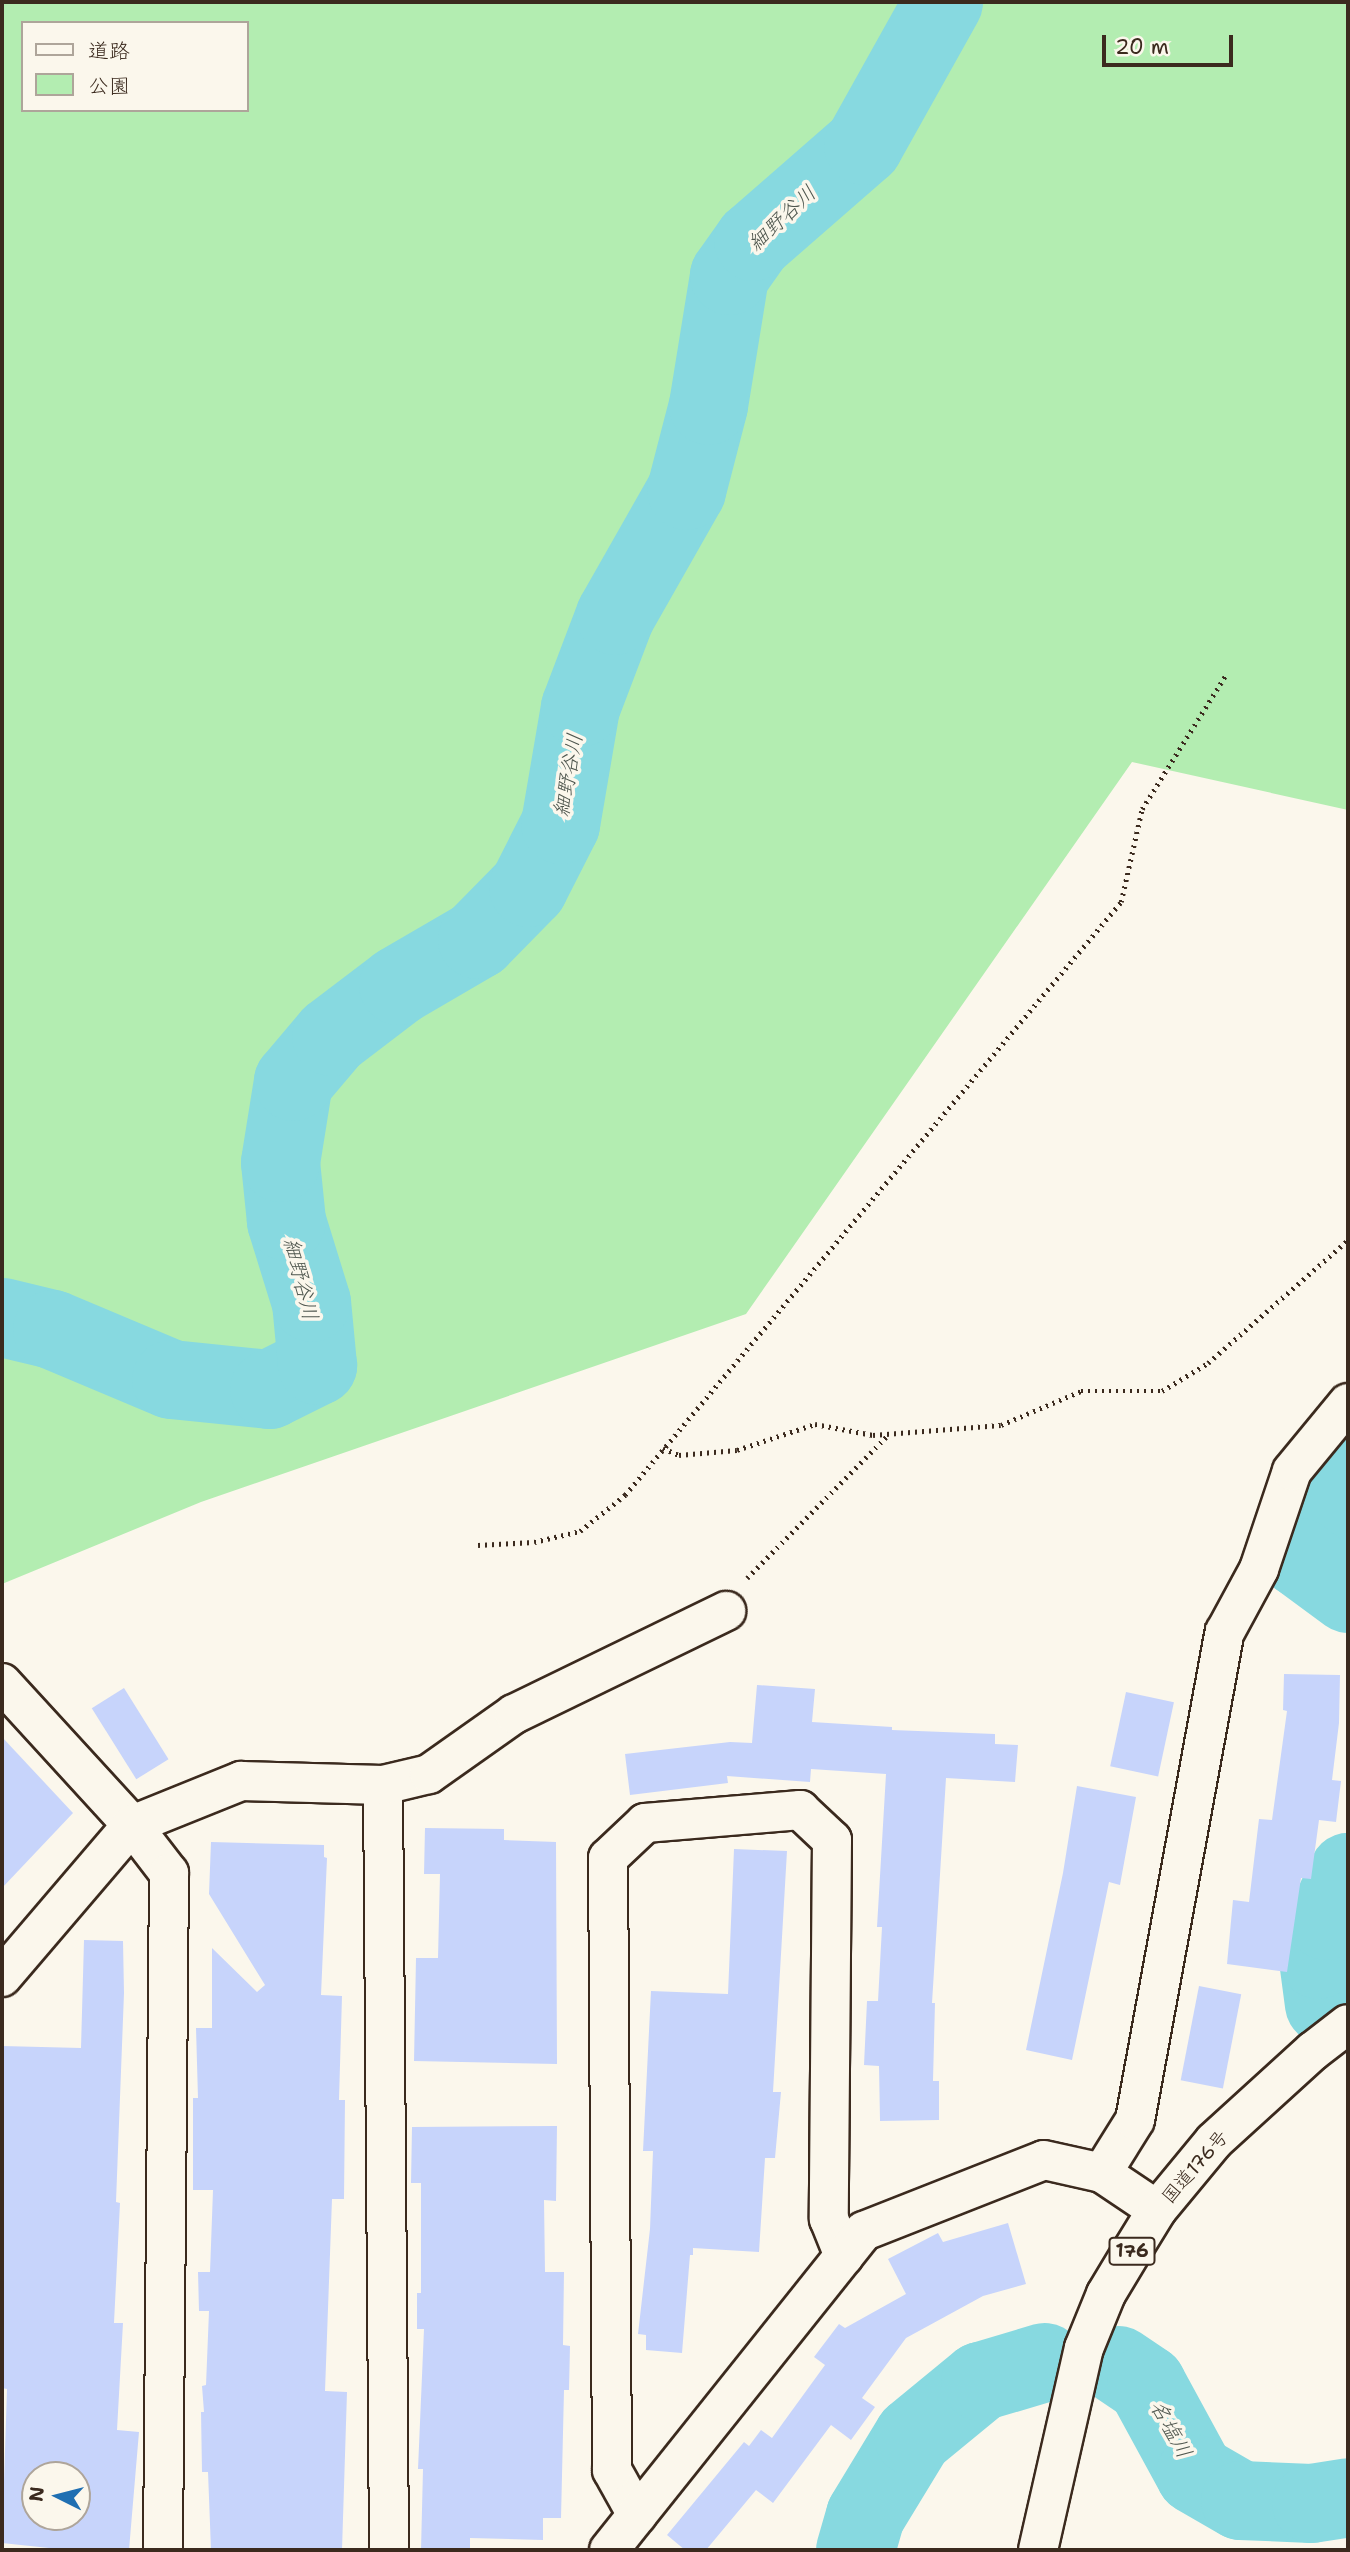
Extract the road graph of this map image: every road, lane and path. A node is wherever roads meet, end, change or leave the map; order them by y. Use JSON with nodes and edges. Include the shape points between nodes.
{"nodes":[{"id":1,"x":1225,"y":676,"type":"dead end"},
{"id":2,"x":1348,"y":1240,"type":"edge"},
{"id":3,"x":1348,"y":1403,"type":"edge"},
{"id":4,"x":889,"y":1434,"type":"junction"},
{"id":5,"x":663,"y":1448,"type":"junction"},
{"id":6,"x":478,"y":1545,"type":"dead end"},
{"id":7,"x":726,"y":1611,"type":"joint"},
{"id":8,"x":2,"y":1683,"type":"edge"},
{"id":9,"x":383,"y":1785,"type":"junction"},
{"id":10,"x":132,"y":1825,"type":"junction"},
{"id":11,"x":2,"y":1977,"type":"edge"},
{"id":12,"x":1348,"y":2024,"type":"edge"},
{"id":13,"x":1102,"y":2173,"type":"junction"},
{"id":14,"x":1157,"y":2210,"type":"junction"},
{"id":15,"x":844,"y":2256,"type":"junction"},
{"id":16,"x":637,"y":2515,"type":"junction"},
{"id":17,"x":163,"y":2550,"type":"edge"},
{"id":18,"x":388,"y":2550,"type":"edge"},
{"id":19,"x":609,"y":2550,"type":"edge"},
{"id":20,"x":1038,"y":2550,"type":"edge"}],
"edges":[{"from":1,"to":5,"type":"path","via":[[1142,809],[1121,902]]},
{"from":2,"to":4,"type":"path","via":[[1208,1363],[1162,1391],[1081,1391],[1001,1425]]},
{"from":3,"to":13,"type":"main road","via":[[1292,1471],[1259,1569],[1225,1632],[1135,2120]]},
{"from":4,"to":5,"type":"path","via":[[815,1424],[737,1450],[679,1455]]},
{"from":4,"to":7,"type":"path","via":[[728,1597]]},
{"from":5,"to":6,"type":"path","via":[[625,1495],[580,1531],[534,1542]]},
{"from":7,"to":9,"type":"main road","via":[[514,1714],[429,1774]]},
{"from":8,"to":10,"type":"main road"},
{"from":9,"to":10,"type":"main road","via":[[241,1781]]},
{"from":9,"to":18,"type":"main road"},
{"from":10,"to":11,"type":"main road"},
{"from":10,"to":17,"type":"main road","via":[[169,1873]]},
{"from":12,"to":14,"type":"main road","name":"国道176号","number":"176","via":[[1214,2141]]},
{"from":13,"to":14,"type":"main road"},
{"from":13,"to":15,"type":"main road","via":[[1045,2160],[864,2231]]},
{"from":14,"to":20,"type":"main road","name":"国道176号","number":"176","via":[[1106,2294],[1084,2348]]},
{"from":15,"to":16,"type":"main road"},
{"from":15,"to":16,"type":"main road","via":[[829,2219],[832,1840],[800,1810],[645,1823],[608,1858],[612,2470]]},
{"from":16,"to":19,"type":"main road"}]}
